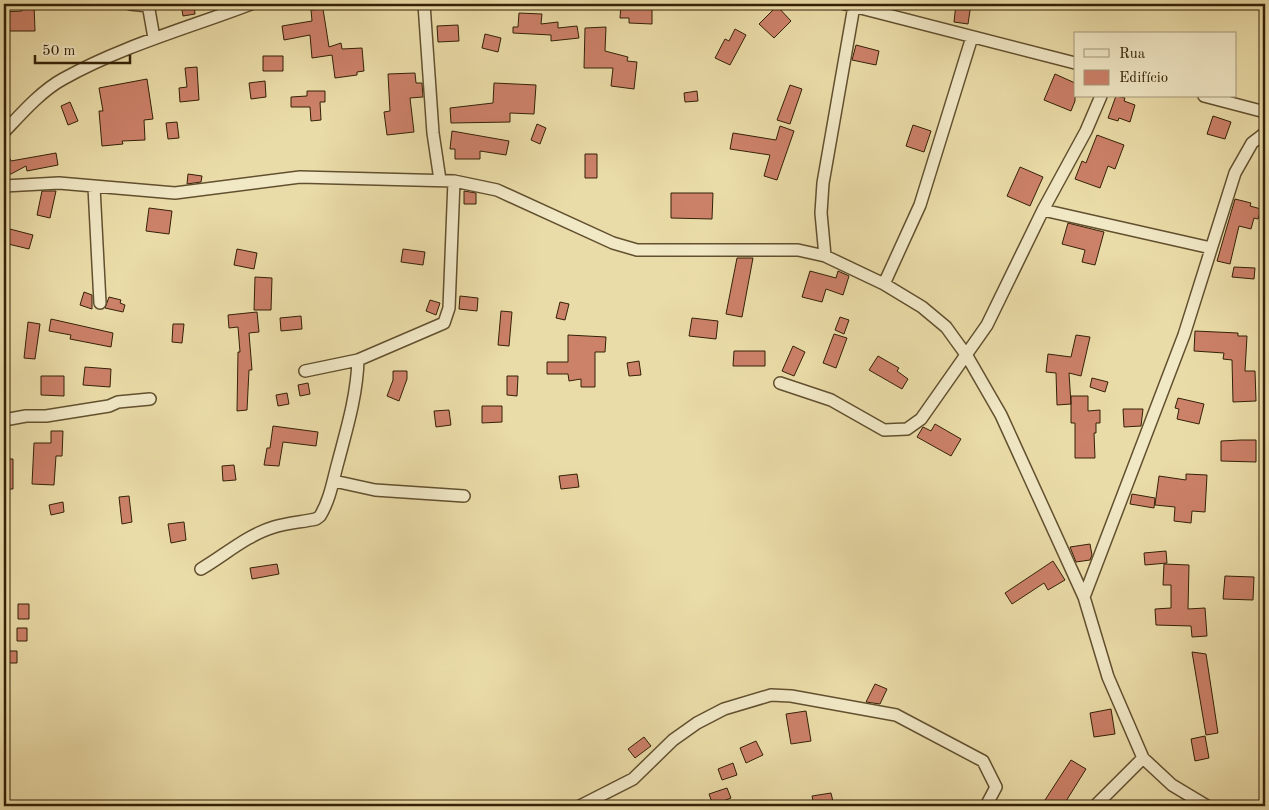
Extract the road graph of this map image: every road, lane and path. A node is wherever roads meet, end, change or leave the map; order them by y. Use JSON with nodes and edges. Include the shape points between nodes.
{"nodes":[{"id":1,"x":130,"y":4,"type":"edge"},
{"id":2,"x":250,"y":4,"type":"edge"},
{"id":3,"x":424,"y":4,"type":"edge"},
{"id":4,"x":148,"y":5,"type":"edge"},
{"id":5,"x":850,"y":5,"type":"edge"},
{"id":6,"x":972,"y":36,"type":"junction"},
{"id":7,"x":154,"y":38,"type":"junction"},
{"id":8,"x":1074,"y":63,"type":"edge"},
{"id":9,"x":1100,"y":98,"type":"edge"},
{"id":10,"x":1212,"y":98,"type":"edge"},
{"id":11,"x":1265,"y":112,"type":"edge"},
{"id":12,"x":4,"y":132,"type":"edge"},
{"id":13,"x":1265,"y":133,"type":"edge"},
{"id":14,"x":440,"y":180,"type":"junction"},
{"id":15,"x":454,"y":180,"type":"junction"},
{"id":16,"x":4,"y":186,"type":"edge"},
{"id":17,"x":94,"y":187,"type":"junction"},
{"id":18,"x":1043,"y":210,"type":"junction"},
{"id":19,"x":1211,"y":248,"type":"junction"},
{"id":20,"x":825,"y":256,"type":"junction"},
{"id":21,"x":884,"y":284,"type":"junction"},
{"id":22,"x":100,"y":303,"type":"dead end"},
{"id":23,"x":967,"y":356,"type":"junction"},
{"id":24,"x":358,"y":360,"type":"junction"},
{"id":25,"x":305,"y":371,"type":"dead end"},
{"id":26,"x":780,"y":383,"type":"dead end"},
{"id":27,"x":150,"y":399,"type":"dead end"},
{"id":28,"x":4,"y":420,"type":"edge"},
{"id":29,"x":334,"y":481,"type":"junction"},
{"id":30,"x":464,"y":496,"type":"dead end"},
{"id":31,"x":201,"y":569,"type":"dead end"},
{"id":32,"x":1084,"y":597,"type":"junction"},
{"id":33,"x":1143,"y":758,"type":"junction"},
{"id":34,"x":580,"y":806,"type":"edge"},
{"id":35,"x":986,"y":806,"type":"edge"},
{"id":36,"x":1095,"y":806,"type":"edge"},
{"id":37,"x":1207,"y":806,"type":"edge"}],
"edges":[{"from":1,"to":4,"type":"street"},
{"from":2,"to":7,"type":"street"},
{"from":3,"to":14,"type":"street","via":[[433,133]]},
{"from":4,"to":7,"type":"street"},
{"from":5,"to":6,"type":"street"},
{"from":5,"to":20,"type":"street","via":[[823,184],[821,213]]},
{"from":6,"to":8,"type":"street"},
{"from":6,"to":21,"type":"street","via":[[920,205]]},
{"from":7,"to":12,"type":"street","via":[[62,79]]},
{"from":9,"to":18,"type":"street"},
{"from":10,"to":11,"type":"street"},
{"from":13,"to":19,"type":"street","via":[[1252,143],[1235,173]]},
{"from":14,"to":15,"type":"street"},
{"from":14,"to":17,"type":"street","via":[[307,176],[175,193]]},
{"from":15,"to":20,"type":"street","via":[[497,190],[613,243],[637,250],[773,248]]},
{"from":15,"to":24,"type":"street","via":[[446,319],[441,326]]},
{"from":16,"to":17,"type":"street","via":[[59,184]]},
{"from":17,"to":22,"type":"street"},
{"from":18,"to":19,"type":"street"},
{"from":18,"to":23,"type":"street","via":[[987,325]]},
{"from":19,"to":32,"type":"street","via":[[1184,335]]},
{"from":20,"to":21,"type":"street"},
{"from":21,"to":23,"type":"street","via":[[922,307],[946,327]]},
{"from":23,"to":26,"type":"street","via":[[921,420],[898,431],[884,430],[830,400]]},
{"from":23,"to":32,"type":"street","via":[[1001,415]]},
{"from":24,"to":25,"type":"street"},
{"from":24,"to":29,"type":"street","via":[[357,385]]},
{"from":27,"to":28,"type":"street"},
{"from":29,"to":30,"type":"street","via":[[375,490]]},
{"from":29,"to":31,"type":"street","via":[[324,510],[316,519],[260,533],[238,543]]},
{"from":32,"to":33,"type":"street","via":[[1108,677]]},
{"from":33,"to":36,"type":"street"},
{"from":33,"to":37,"type":"street","via":[[1172,785]]},
{"from":34,"to":35,"type":"street","via":[[633,779],[673,740],[698,723],[724,709],[771,695],[896,716],[983,761],[996,787]]}]}
